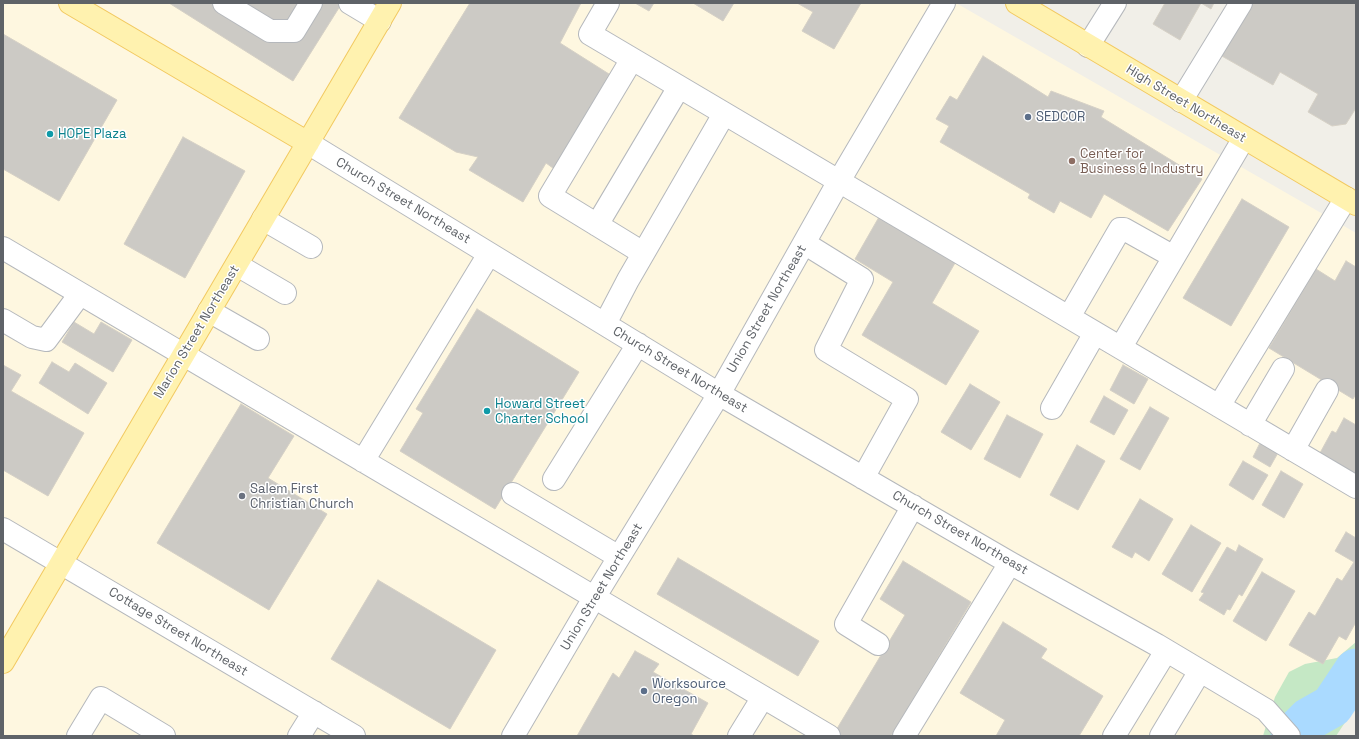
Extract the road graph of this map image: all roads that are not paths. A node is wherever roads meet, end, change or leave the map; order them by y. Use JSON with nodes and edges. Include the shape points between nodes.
{"nodes":[{"id":1,"x":70,"y":3,"type":"edge"},
{"id":2,"x":224,"y":3,"type":"edge"},
{"id":3,"x":311,"y":3,"type":"edge"},
{"id":4,"x":350,"y":3,"type":"edge"},
{"id":5,"x":390,"y":3,"type":"edge"},
{"id":6,"x":608,"y":3,"type":"edge"},
{"id":7,"x":944,"y":3,"type":"edge"},
{"id":8,"x":1017,"y":3,"type":"edge"},
{"id":9,"x":1115,"y":3,"type":"edge"},
{"id":10,"x":1241,"y":3,"type":"edge"},
{"id":11,"x":380,"y":21,"type":"junction"},
{"id":12,"x":1088,"y":46,"type":"junction"},
{"id":13,"x":632,"y":60,"type":"junction"},
{"id":14,"x":679,"y":87,"type":"junction"},
{"id":15,"x":1181,"y":101,"type":"junction"},
{"id":16,"x":724,"y":114,"type":"junction"},
{"id":17,"x":1244,"y":138,"type":"junction"},
{"id":18,"x":308,"y":144,"type":"junction"},
{"id":19,"x":839,"y":182,"type":"junction"},
{"id":20,"x":1351,"y":201,"type":"edge"},
{"id":21,"x":263,"y":219,"type":"junction"},
{"id":22,"x":597,"y":225,"type":"junction"},
{"id":23,"x":804,"y":243,"type":"junction"},
{"id":24,"x":311,"y":247,"type":"dead end"},
{"id":25,"x":3,"y":248,"type":"edge"},
{"id":26,"x":643,"y":253,"type":"junction"},
{"id":27,"x":489,"y":254,"type":"junction"},
{"id":28,"x":1174,"y":257,"type":"junction"},
{"id":29,"x":237,"y":265,"type":"junction"},
{"id":30,"x":285,"y":293,"type":"dead end"},
{"id":31,"x":80,"y":294,"type":"junction"},
{"id":32,"x":209,"y":311,"type":"junction"},
{"id":33,"x":1069,"y":317,"type":"junction"},
{"id":34,"x":3,"y":320,"type":"edge"},
{"id":35,"x":605,"y":324,"type":"junction"},
{"id":36,"x":1095,"y":332,"type":"junction"},
{"id":37,"x":258,"y":340,"type":"dead end"},
{"id":38,"x":638,"y":344,"type":"junction"},
{"id":39,"x":1121,"y":348,"type":"junction"},
{"id":40,"x":183,"y":355,"type":"junction"},
{"id":41,"x":1283,"y":369,"type":"dead end"},
{"id":42,"x":1327,"y":390,"type":"dead end"},
{"id":43,"x":719,"y":394,"type":"junction"},
{"id":44,"x":1219,"y":406,"type":"junction"},
{"id":45,"x":1052,"y":408,"type":"dead end"},
{"id":46,"x":1250,"y":424,"type":"junction"},
{"id":47,"x":1292,"y":450,"type":"junction"},
{"id":48,"x":363,"y":461,"type":"junction"},
{"id":49,"x":863,"y":478,"type":"junction"},
{"id":50,"x":554,"y":479,"type":"dead end"},
{"id":51,"x":1356,"y":487,"type":"edge"},
{"id":52,"x":513,"y":494,"type":"dead end"},
{"id":53,"x":913,"y":506,"type":"junction"},
{"id":54,"x":3,"y":529,"type":"edge"},
{"id":55,"x":619,"y":557,"type":"junction"},
{"id":56,"x":61,"y":563,"type":"junction"},
{"id":57,"x":1010,"y":563,"type":"junction"},
{"id":58,"x":594,"y":598,"type":"junction"},
{"id":59,"x":878,"y":644,"type":"dead end"},
{"id":60,"x":1166,"y":651,"type":"junction"},
{"id":61,"x":3,"y":662,"type":"edge"},
{"id":62,"x":1200,"y":671,"type":"junction"},
{"id":63,"x":763,"y":697,"type":"junction"},
{"id":64,"x":314,"y":712,"type":"junction"},
{"id":65,"x":78,"y":736,"type":"edge"},
{"id":66,"x":164,"y":736,"type":"edge"},
{"id":67,"x":299,"y":736,"type":"edge"},
{"id":68,"x":354,"y":736,"type":"edge"},
{"id":69,"x":513,"y":736,"type":"edge"},
{"id":70,"x":739,"y":736,"type":"edge"},
{"id":71,"x":829,"y":736,"type":"edge"},
{"id":72,"x":904,"y":736,"type":"edge"},
{"id":73,"x":1114,"y":736,"type":"edge"},
{"id":74,"x":1161,"y":736,"type":"edge"},
{"id":75,"x":1289,"y":736,"type":"edge"}],
"edges":[{"from":1,"to":18,"type":"main road","name":"Church Street Northeast"},
{"from":2,"to":3,"type":"street","via":[[270,31],[294,31]]},
{"from":4,"to":11,"type":"street"},
{"from":5,"to":11,"type":"main road","name":"Marion Street Northeast"},
{"from":6,"to":13,"type":"street","via":[[590,34]]},
{"from":7,"to":19,"type":"street","name":"Union Street Northeast"},
{"from":8,"to":12,"type":"main road","name":"High Street Northeast"},
{"from":9,"to":12,"type":"street"},
{"from":10,"to":15,"type":"street"},
{"from":11,"to":18,"type":"main road","name":"Marion Street Northeast"},
{"from":12,"to":15,"type":"main road","name":"High Street Northeast"},
{"from":13,"to":14,"type":"street"},
{"from":13,"to":22,"type":"street","via":[[550,196]]},
{"from":14,"to":16,"type":"street"},
{"from":14,"to":22,"type":"street"},
{"from":15,"to":17,"type":"main road","name":"High Street Northeast"},
{"from":16,"to":19,"type":"street"},
{"from":16,"to":26,"type":"street"},
{"from":17,"to":20,"type":"main road","name":"High Street Northeast"},
{"from":17,"to":28,"type":"street"},
{"from":18,"to":21,"type":"main road","name":"Marion Street Northeast"},
{"from":18,"to":27,"type":"street","name":"Church Street Northeast"},
{"from":19,"to":23,"type":"street","name":"Union Street Northeast"},
{"from":19,"to":33,"type":"street"},
{"from":20,"to":44,"type":"street"},
{"from":21,"to":24,"type":"street"},
{"from":21,"to":29,"type":"main road","name":"Marion Street Northeast"},
{"from":22,"to":26,"type":"street"},
{"from":23,"to":43,"type":"street","name":"Union Street Northeast"},
{"from":23,"to":49,"type":"street","via":[[862,279],[826,350],[907,399]]},
{"from":25,"to":31,"type":"street"},
{"from":26,"to":35,"type":"street"},
{"from":27,"to":35,"type":"street","name":"Church Street Northeast"},
{"from":27,"to":48,"type":"street"},
{"from":28,"to":33,"type":"street","via":[[1120,229]]},
{"from":28,"to":39,"type":"street"},
{"from":29,"to":30,"type":"street"},
{"from":29,"to":32,"type":"main road","name":"Marion Street Northeast"},
{"from":31,"to":34,"type":"street","via":[[46,340],[32,337]]},
{"from":31,"to":40,"type":"street"},
{"from":32,"to":37,"type":"street"},
{"from":32,"to":40,"type":"main road","name":"Marion Street Northeast"},
{"from":33,"to":36,"type":"street"},
{"from":35,"to":38,"type":"street","name":"Church Street Northeast"},
{"from":36,"to":39,"type":"street"},
{"from":36,"to":45,"type":"street"},
{"from":38,"to":43,"type":"street","name":"Church Street Northeast"},
{"from":38,"to":50,"type":"street"},
{"from":39,"to":44,"type":"street"},
{"from":40,"to":48,"type":"street"},
{"from":40,"to":56,"type":"main road","name":"Marion Street Northeast"},
{"from":41,"to":46,"type":"street"},
{"from":42,"to":47,"type":"street"},
{"from":43,"to":49,"type":"street","name":"Church Street Northeast"},
{"from":43,"to":55,"type":"street","name":"Union Street Northeast"},
{"from":44,"to":46,"type":"street"},
{"from":46,"to":47,"type":"street"},
{"from":47,"to":51,"type":"street"},
{"from":48,"to":58,"type":"street"},
{"from":49,"to":53,"type":"street","name":"Church Street Northeast"},
{"from":52,"to":55,"type":"street"},
{"from":53,"to":57,"type":"street","name":"Church Street Northeast"},
{"from":53,"to":59,"type":"street","via":[[846,624]]},
{"from":54,"to":56,"type":"street","name":"Cottage Street Northeast"},
{"from":55,"to":58,"type":"street","name":"Union Street Northeast"},
{"from":56,"to":61,"type":"main road","name":"Marion Street Northeast"},
{"from":56,"to":64,"type":"street","name":"Cottage Street Northeast"},
{"from":57,"to":60,"type":"street","name":"Church Street Northeast"},
{"from":57,"to":72,"type":"street"},
{"from":58,"to":63,"type":"street"},
{"from":58,"to":69,"type":"street","name":"Union Street Northeast"},
{"from":60,"to":62,"type":"street","name":"Church Street Northeast"},
{"from":60,"to":73,"type":"street"},
{"from":62,"to":74,"type":"street"},
{"from":62,"to":75,"type":"street","name":"Church Street Northeast","via":[[1266,710]]},
{"from":63,"to":70,"type":"street"},
{"from":63,"to":71,"type":"street"},
{"from":64,"to":67,"type":"street"},
{"from":64,"to":68,"type":"street","name":"Cottage Street Northeast"},
{"from":65,"to":66,"type":"street","via":[[101,698]]}]}
